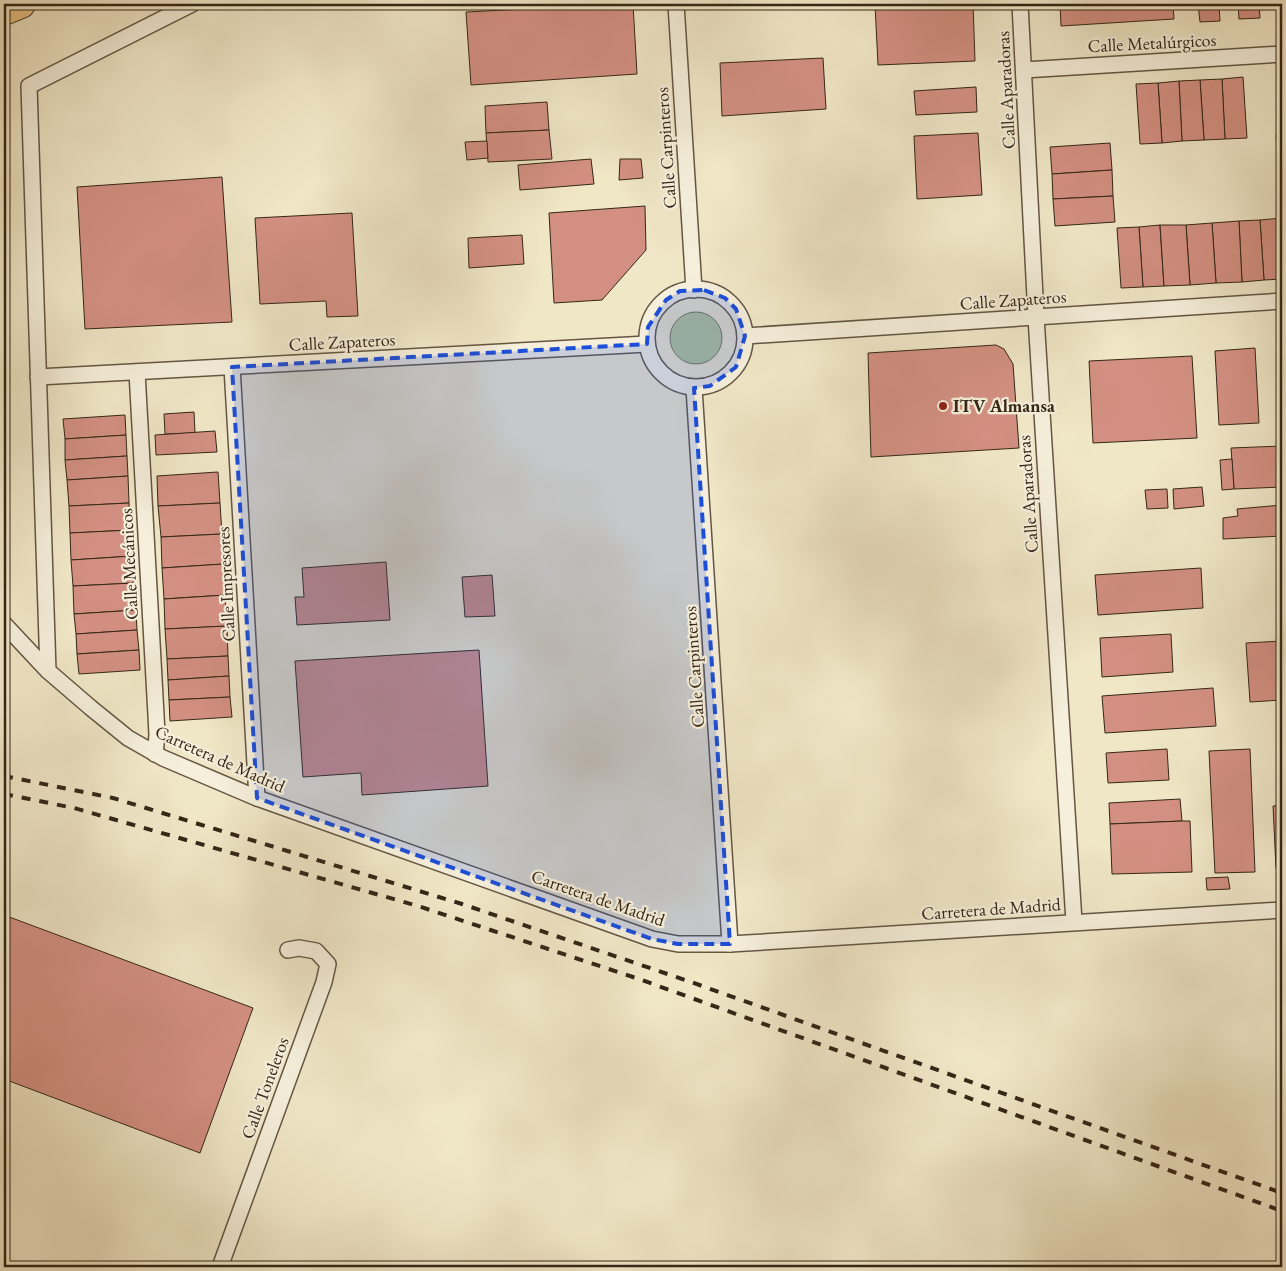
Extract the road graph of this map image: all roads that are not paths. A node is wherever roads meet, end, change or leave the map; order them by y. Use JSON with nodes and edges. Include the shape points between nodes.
{"nodes":[{"id":1,"x":21,"y":4,"type":"edge"},
{"id":2,"x":192,"y":4,"type":"edge"},
{"id":3,"x":676,"y":4,"type":"edge"},
{"id":4,"x":1020,"y":4,"type":"edge"},
{"id":5,"x":4,"y":12,"type":"edge"},
{"id":6,"x":1282,"y":54,"type":"edge"},
{"id":7,"x":1024,"y":70,"type":"junction"},
{"id":8,"x":694,"y":290,"type":"junction"},
{"id":9,"x":1282,"y":301,"type":"edge"},
{"id":10,"x":1036,"y":317,"type":"junction"},
{"id":11,"x":746,"y":336,"type":"junction"},
{"id":12,"x":647,"y":344,"type":"junction"},
{"id":13,"x":232,"y":367,"type":"junction"},
{"id":14,"x":137,"y":372,"type":"junction"},
{"id":15,"x":38,"y":377,"type":"junction"},
{"id":16,"x":694,"y":388,"type":"junction"},
{"id":17,"x":4,"y":624,"type":"edge"},
{"id":18,"x":48,"y":671,"type":"junction"},
{"id":19,"x":155,"y":754,"type":"junction"},
{"id":20,"x":257,"y":798,"type":"junction"},
{"id":21,"x":1282,"y":910,"type":"edge"},
{"id":22,"x":1074,"y":922,"type":"junction"},
{"id":23,"x":730,"y":944,"type":"junction"},
{"id":24,"x":288,"y":950,"type":"dead end"},
{"id":25,"x":220,"y":1267,"type":"edge"}],
"edges":[{"from":1,"to":5,"type":"highway"},
{"from":2,"to":15,"type":"street","via":[[28,86]]},
{"from":3,"to":8,"type":"street","name":"Calle Carpinteros"},
{"from":4,"to":7,"type":"street","name":"Calle Aparadoras"},
{"from":6,"to":7,"type":"street","name":"Calle Metalúrgicos"},
{"from":7,"to":10,"type":"street","name":"Calle Aparadoras"},
{"from":8,"to":11,"type":"street","via":[[712,292],[725,298],[736,309]]},
{"from":8,"to":12,"type":"street","via":[[680,292],[654,312],[648,327]]},
{"from":9,"to":10,"type":"street","name":"Calle Zapateros"},
{"from":10,"to":11,"type":"street","name":"Calle Zapateros"},
{"from":10,"to":22,"type":"street","name":"Calle Aparadoras"},
{"from":11,"to":16,"type":"street","via":[[744,352],[725,378],[710,386]]},
{"from":12,"to":13,"type":"street","name":"Calle Zapateros"},
{"from":12,"to":16,"type":"street","via":[[657,369],[668,379]]},
{"from":13,"to":14,"type":"street","name":"Calle Zapateros"},
{"from":13,"to":20,"type":"street","name":"Calle Impresores"},
{"from":14,"to":15,"type":"street","name":"Calle Zapateros"},
{"from":14,"to":19,"type":"street","name":"Calle Mecánicos","via":[[157,735]]},
{"from":15,"to":18,"type":"street"},
{"from":16,"to":23,"type":"street","name":"Calle Carpinteros"},
{"from":17,"to":18,"type":"street","name":"Carretera de Madrid"},
{"from":18,"to":19,"type":"street","name":"Carretera de Madrid","via":[[128,738]]},
{"from":19,"to":20,"type":"street","name":"Carretera de Madrid"},
{"from":20,"to":23,"type":"street","name":"Carretera de Madrid","via":[[652,939],[678,944]]},
{"from":21,"to":22,"type":"street","name":"Carretera de Madrid"},
{"from":22,"to":23,"type":"street","name":"Carretera de Madrid"},
{"from":24,"to":25,"type":"street","name":"Calle Toneleros","via":[[316,951],[328,964]]}]}
